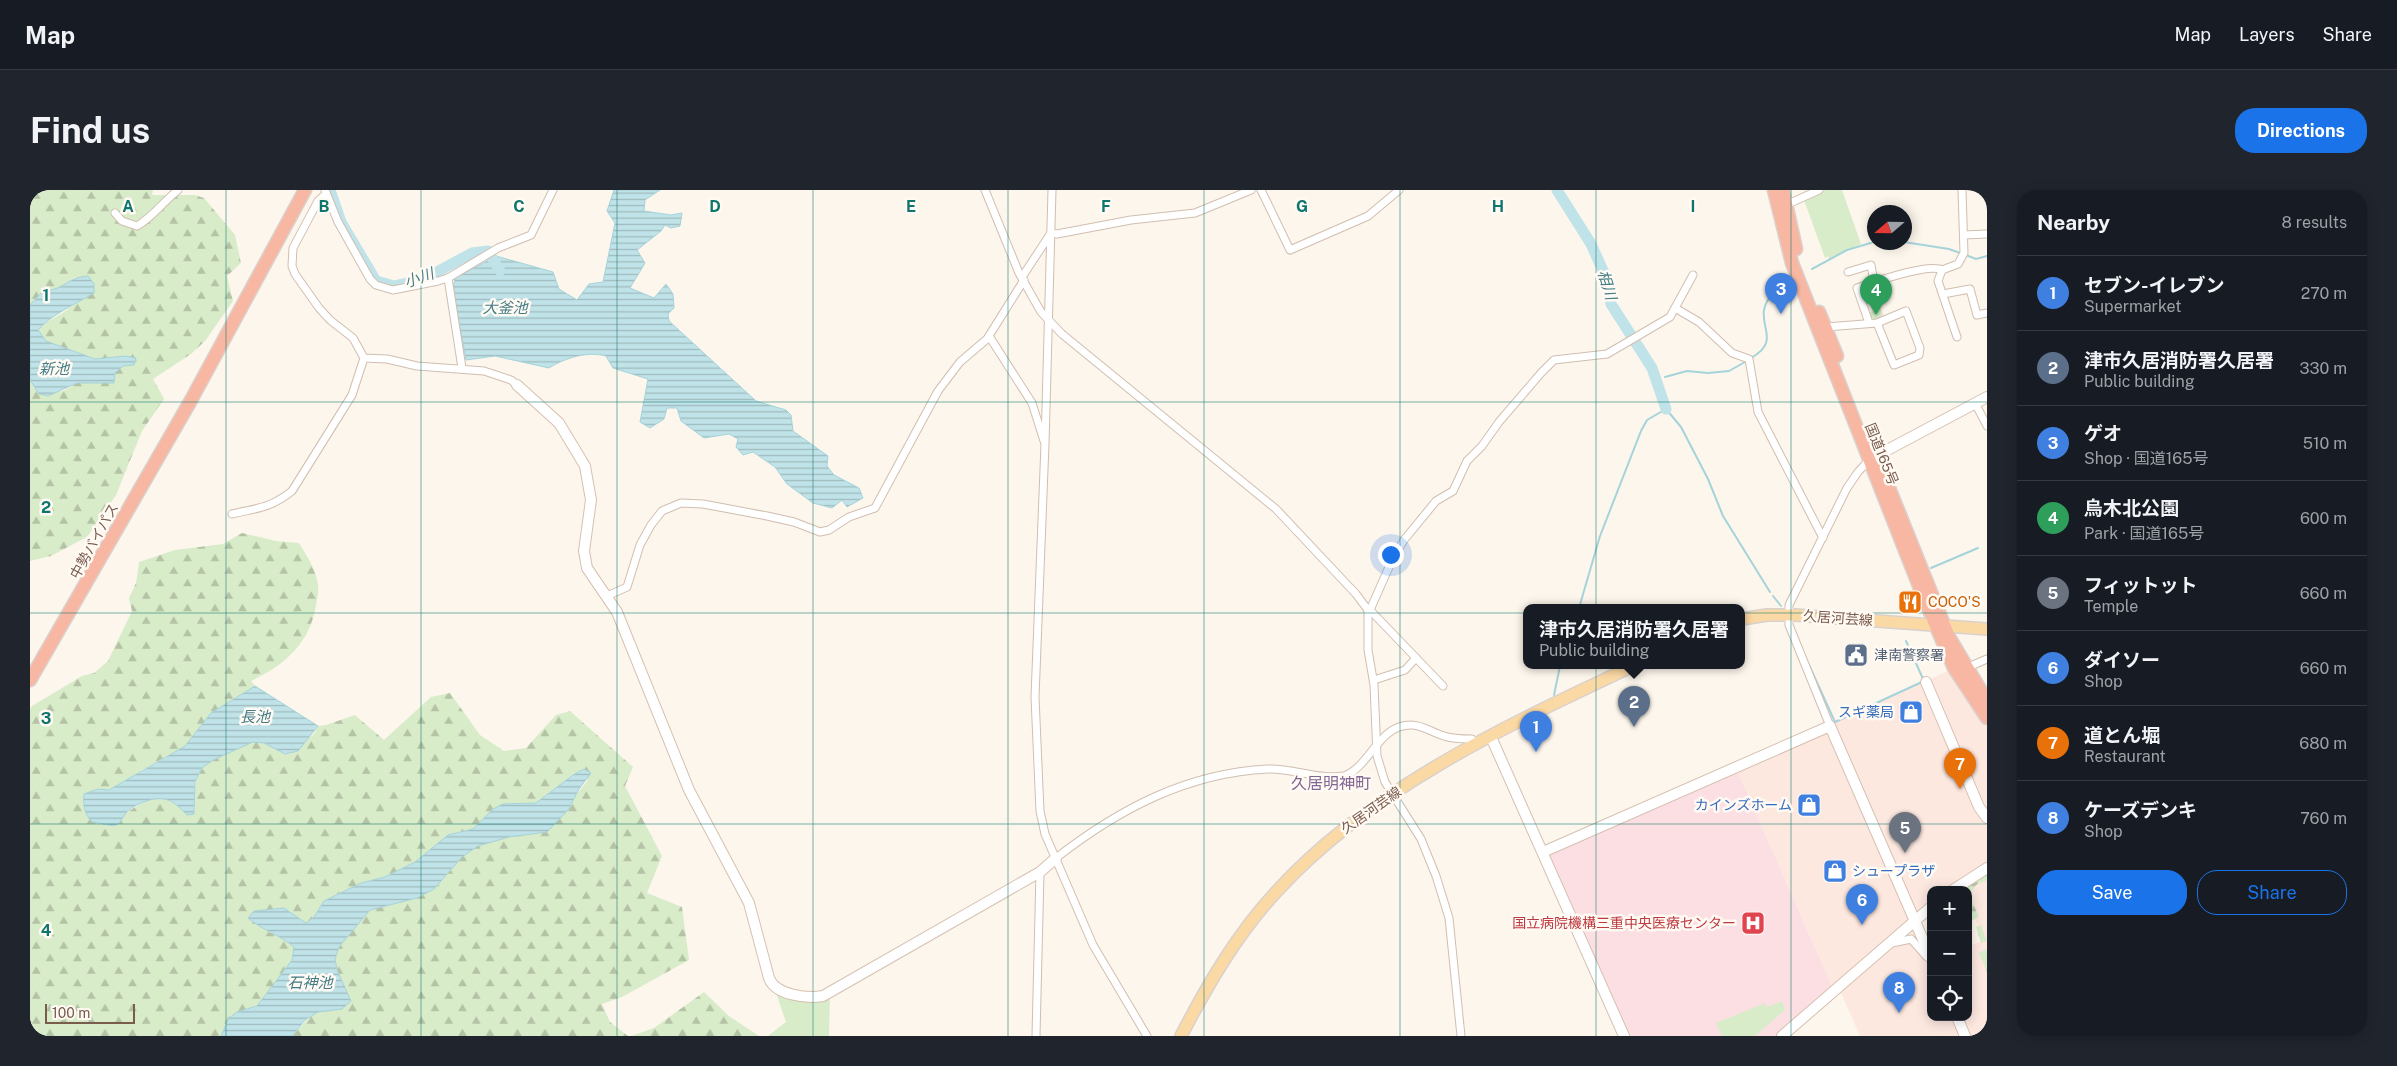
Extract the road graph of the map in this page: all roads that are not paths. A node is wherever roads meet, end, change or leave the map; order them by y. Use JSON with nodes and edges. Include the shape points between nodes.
{"nodes":[{"id":1,"x":178,"y":190,"type":"edge"},
{"id":2,"x":304,"y":190,"type":"edge"},
{"id":3,"x":553,"y":190,"type":"edge"},
{"id":4,"x":985,"y":190,"type":"edge"},
{"id":5,"x":1052,"y":190,"type":"edge"},
{"id":6,"x":1251,"y":190,"type":"edge"},
{"id":7,"x":1261,"y":190,"type":"edge"},
{"id":8,"x":1399,"y":190,"type":"edge"},
{"id":9,"x":1774,"y":190,"type":"edge"},
{"id":10,"x":1783,"y":190,"type":"edge"},
{"id":11,"x":1819,"y":190,"type":"edge"},
{"id":12,"x":1962,"y":190,"type":"edge"},
{"id":13,"x":325,"y":192,"type":"edge"},
{"id":14,"x":1786,"y":205,"type":"junction"},
{"id":15,"x":115,"y":213,"type":"dead end"},
{"id":16,"x":1051,"y":233,"type":"junction"},
{"id":17,"x":1987,"y":234,"type":"edge"},
{"id":18,"x":1964,"y":235,"type":"junction"},
{"id":19,"x":1942,"y":270,"type":"junction"},
{"id":20,"x":1848,"y":272,"type":"dead end"},
{"id":21,"x":1693,"y":275,"type":"dead end"},
{"id":22,"x":448,"y":278,"type":"junction"},
{"id":23,"x":1023,"y":279,"type":"junction"},
{"id":24,"x":1874,"y":282,"type":"junction"},
{"id":25,"x":1943,"y":294,"type":"junction"},
{"id":26,"x":1675,"y":308,"type":"junction"},
{"id":27,"x":1987,"y":313,"type":"edge"},
{"id":28,"x":1049,"y":320,"type":"junction"},
{"id":29,"x":1877,"y":322,"type":"junction"},
{"id":30,"x":1869,"y":323,"type":"junction"},
{"id":31,"x":1826,"y":327,"type":"junction"},
{"id":32,"x":989,"y":336,"type":"junction"},
{"id":33,"x":1957,"y":338,"type":"dead end"},
{"id":34,"x":364,"y":358,"type":"junction"},
{"id":35,"x":462,"y":368,"type":"junction"},
{"id":36,"x":517,"y":385,"type":"joint"},
{"id":37,"x":1987,"y":397,"type":"edge"},
{"id":38,"x":1975,"y":403,"type":"junction"},
{"id":39,"x":1987,"y":426,"type":"edge"},
{"id":40,"x":1045,"y":444,"type":"junction"},
{"id":41,"x":1872,"y":458,"type":"junction"},
{"id":42,"x":232,"y":514,"type":"dead end"},
{"id":43,"x":1823,"y":538,"type":"junction"},
{"id":44,"x":607,"y":596,"type":"junction"},
{"id":45,"x":1369,"y":610,"type":"junction"},
{"id":46,"x":1787,"y":615,"type":"junction"},
{"id":47,"x":1745,"y":619,"type":"edge"},
{"id":48,"x":1940,"y":626,"type":"junction"},
{"id":49,"x":1987,"y":629,"type":"edge"},
{"id":50,"x":1416,"y":658,"type":"junction"},
{"id":51,"x":1987,"y":659,"type":"edge"},
{"id":52,"x":1966,"y":668,"type":"junction"},
{"id":53,"x":1627,"y":669,"type":"edge"},
{"id":54,"x":30,"y":680,"type":"edge"},
{"id":55,"x":1374,"y":680,"type":"junction"},
{"id":56,"x":1926,"y":682,"type":"dead end"},
{"id":57,"x":1442,"y":686,"type":"dead end"},
{"id":58,"x":1987,"y":701,"type":"edge"},
{"id":59,"x":1987,"y":718,"type":"edge"},
{"id":60,"x":1830,"y":726,"type":"junction"},
{"id":61,"x":1490,"y":736,"type":"junction"},
{"id":62,"x":1476,"y":745,"type":"junction"},
{"id":63,"x":1376,"y":746,"type":"junction"},
{"id":64,"x":1393,"y":793,"type":"junction"},
{"id":65,"x":1987,"y":818,"type":"edge"},
{"id":66,"x":1543,"y":852,"type":"junction"},
{"id":67,"x":1056,"y":858,"type":"junction"},
{"id":68,"x":1987,"y":868,"type":"edge"},
{"id":69,"x":1040,"y":872,"type":"junction"},
{"id":70,"x":1959,"y":886,"type":"edge"},
{"id":71,"x":1927,"y":910,"type":"edge"},
{"id":72,"x":1914,"y":920,"type":"junction"},
{"id":73,"x":1887,"y":944,"type":"junction"},
{"id":74,"x":1927,"y":951,"type":"edge"},
{"id":75,"x":1927,"y":956,"type":"edge"},
{"id":76,"x":1959,"y":1021,"type":"edge"},
{"id":77,"x":1036,"y":1036,"type":"edge"},
{"id":78,"x":1147,"y":1036,"type":"edge"},
{"id":79,"x":1181,"y":1036,"type":"edge"},
{"id":80,"x":1461,"y":1036,"type":"edge"},
{"id":81,"x":1624,"y":1036,"type":"edge"},
{"id":82,"x":1782,"y":1036,"type":"edge"},
{"id":83,"x":1965,"y":1036,"type":"edge"}],
"edges":[{"from":1,"to":15,"type":"street","via":[[137,226],[122,221]]},
{"from":2,"to":54,"type":"highway","name":"中勢バイパス","via":[[114,536]]},
{"from":3,"to":22,"type":"street","via":[[533,234]]},
{"from":4,"to":23,"type":"street"},
{"from":5,"to":16,"type":"street"},
{"from":6,"to":16,"type":"street","via":[[1195,213]]},
{"from":7,"to":8,"type":"street","via":[[1290,250],[1368,216]]},
{"from":9,"to":41,"type":"highway","name":"国道165号","via":[[1792,264]]},
{"from":10,"to":14,"type":"highway","name":"国道165号"},
{"from":11,"to":14,"type":"street"},
{"from":12,"to":18,"type":"street"},
{"from":13,"to":22,"type":"street","via":[[338,222],[374,284],[395,290]]},
{"from":13,"to":34,"type":"street","via":[[293,248],[292,266],[318,308],[353,338]]},
{"from":14,"to":31,"type":"highway","name":"国道165号","via":[[1808,285]]},
{"from":16,"to":23,"type":"street"},
{"from":16,"to":28,"type":"street"},
{"from":17,"to":18,"type":"street"},
{"from":18,"to":19,"type":"street","via":[[1961,261]]},
{"from":19,"to":24,"type":"street","via":[[1936,267]]},
{"from":19,"to":25,"type":"street","via":[[1938,281]]},
{"from":20,"to":24,"type":"street","via":[[1871,265]]},
{"from":21,"to":26,"type":"street"},
{"from":22,"to":35,"type":"street"},
{"from":23,"to":28,"type":"street"},
{"from":23,"to":32,"type":"street"},
{"from":24,"to":30,"type":"street","via":[[1857,288]]},
{"from":25,"to":27,"type":"street","via":[[1970,290],[1977,315]]},
{"from":25,"to":33,"type":"street"},
{"from":26,"to":43,"type":"street","via":[[1699,322],[1732,353],[1749,359],[1758,412]]},
{"from":26,"to":45,"type":"street","via":[[1670,316],[1607,354],[1554,360],[1467,461],[1453,491],[1436,502],[1404,540]]},
{"from":28,"to":40,"type":"street"},
{"from":28,"to":45,"type":"street","via":[[1086,357],[1276,509]]},
{"from":29,"to":29,"type":"street","via":[[1906,311],[1920,348],[1919,355],[1894,366]]},
{"from":29,"to":30,"type":"street"},
{"from":30,"to":31,"type":"street"},
{"from":31,"to":41,"type":"highway","name":"国道165号"},
{"from":32,"to":40,"type":"street","via":[[1032,404]]},
{"from":32,"to":44,"type":"street","via":[[960,362],[938,391],[875,508],[849,517],[824,532],[794,522],[703,504],[687,502],[674,506],[662,511],[650,525],[627,587]]},
{"from":34,"to":35,"type":"street","via":[[417,366]]},
{"from":34,"to":42,"type":"street","via":[[352,395],[292,491],[258,510]]},
{"from":35,"to":36,"type":"street","via":[[494,373]]},
{"from":36,"to":44,"type":"street","via":[[559,423],[584,466],[591,500],[584,558],[590,575]]},
{"from":37,"to":38,"type":"street"},
{"from":38,"to":39,"type":"street"},
{"from":38,"to":41,"type":"street"},
{"from":40,"to":67,"type":"street","via":[[1035,697],[1040,811],[1045,834]]},
{"from":41,"to":43,"type":"street","via":[[1847,488]]},
{"from":41,"to":48,"type":"highway","name":"国道165号"},
{"from":43,"to":46,"type":"street"},
{"from":44,"to":69,"type":"street","via":[[624,628],[689,790],[749,903],[768,978],[775,988],[806,997],[823,996]]},
{"from":45,"to":50,"type":"street"},
{"from":45,"to":55,"type":"street","via":[[1368,650]]},
{"from":46,"to":47,"type":"main road","name":"久居河芸線"},
{"from":46,"to":48,"type":"main road","name":"久居河芸線"},
{"from":46,"to":60,"type":"street"},
{"from":48,"to":49,"type":"main road","name":"久居河芸線"},
{"from":48,"to":52,"type":"highway","name":"国道165号"},
{"from":48,"to":59,"type":"highway","name":"国道165号","via":[[1954,668]]},
{"from":50,"to":55,"type":"street","via":[[1405,670]]},
{"from":50,"to":57,"type":"street"},
{"from":51,"to":52,"type":"street"},
{"from":52,"to":58,"type":"highway","name":"国道165号"},
{"from":53,"to":61,"type":"main road","name":"久居河芸線"},
{"from":55,"to":63,"type":"street"},
{"from":56,"to":65,"type":"street","via":[[1979,807]]},
{"from":60,"to":66,"type":"street"},
{"from":60,"to":72,"type":"street"},
{"from":61,"to":62,"type":"main road","name":"久居河芸線"},
{"from":61,"to":66,"type":"street"},
{"from":62,"to":63,"type":"street","via":[[1472,739],[1449,738],[1412,725],[1391,731]]},
{"from":62,"to":64,"type":"main road","name":"久居河芸線"},
{"from":63,"to":64,"type":"street","via":[[1385,782]]},
{"from":63,"to":67,"type":"street","via":[[1344,776],[1270,769],[1175,787],[1089,833]]},
{"from":64,"to":79,"type":"main road","name":"久居河芸線","via":[[1324,844],[1276,891],[1225,957]]},
{"from":64,"to":80,"type":"street","via":[[1421,838],[1449,918]]},
{"from":66,"to":81,"type":"street"},
{"from":67,"to":69,"type":"street"},
{"from":67,"to":78,"type":"street","via":[[1093,945]]},
{"from":68,"to":70,"type":"street"},
{"from":69,"to":77,"type":"street"},
{"from":71,"to":72,"type":"street"},
{"from":72,"to":73,"type":"street"},
{"from":72,"to":74,"type":"street"},
{"from":73,"to":75,"type":"street","via":[[1911,939]]},
{"from":73,"to":82,"type":"street"},
{"from":76,"to":83,"type":"street"}]}
